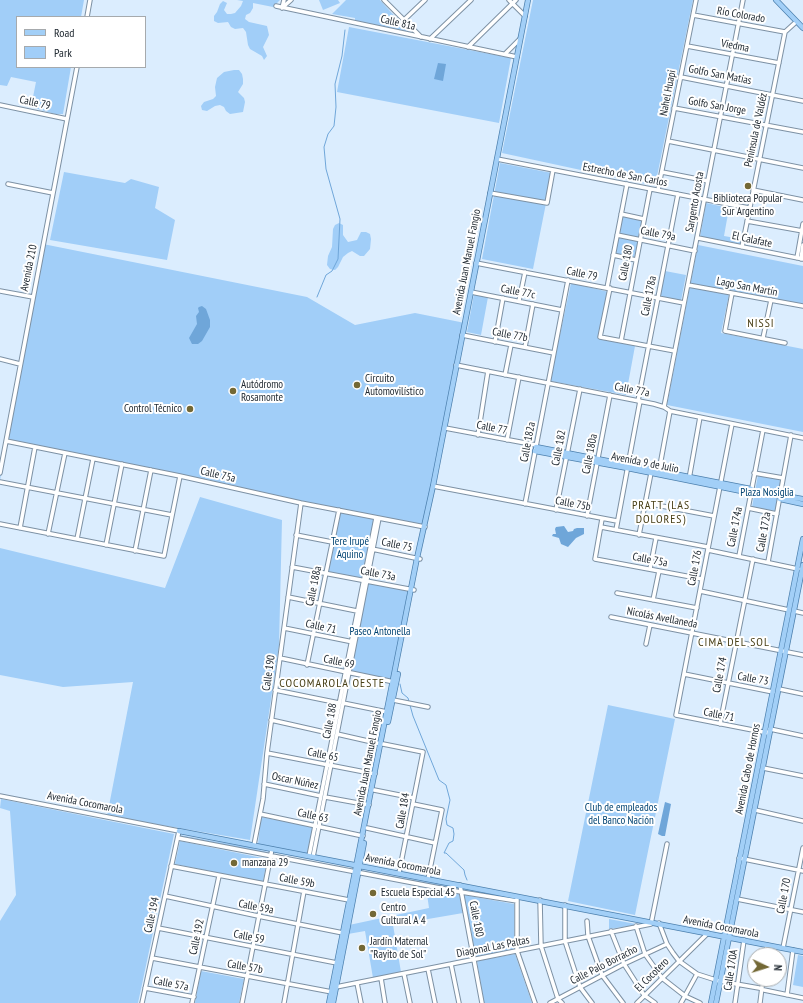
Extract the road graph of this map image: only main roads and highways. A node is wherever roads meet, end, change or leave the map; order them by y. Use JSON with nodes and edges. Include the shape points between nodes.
{"nodes":[{"id":1,"x":528,"y":0,"type":"edge"},
{"id":2,"x":776,"y":0,"type":"edge"},
{"id":3,"x":803,"y":28,"type":"edge"},
{"id":4,"x":536,"y":448,"type":"road end"},
{"id":5,"x":628,"y":466,"type":"junction"},
{"id":6,"x":689,"y":479,"type":"junction"},
{"id":7,"x":751,"y":491,"type":"road end"},
{"id":8,"x":803,"y":499,"type":"edge"},
{"id":9,"x":803,"y":504,"type":"edge"},
{"id":10,"x":803,"y":539,"type":"edge"},
{"id":11,"x":803,"y":565,"type":"edge"},
{"id":12,"x":802,"y":572,"type":"edge"},
{"id":13,"x":791,"y":610,"type":"junction"},
{"id":14,"x":783,"y":651,"type":"junction"},
{"id":15,"x":394,"y":682,"type":"junction"},
{"id":16,"x":382,"y":744,"type":"junction"},
{"id":17,"x":179,"y":831,"type":"road end"},
{"id":18,"x":742,"y":859,"type":"junction"},
{"id":19,"x":358,"y":865,"type":"junction"},
{"id":20,"x":356,"y":872,"type":"junction"},
{"id":21,"x":727,"y":937,"type":"junction"},
{"id":22,"x":803,"y":952,"type":"edge"},
{"id":23,"x":718,"y":981,"type":"junction"},
{"id":24,"x":334,"y":987,"type":"junction"},
{"id":25,"x":334,"y":994,"type":"junction"},
{"id":26,"x":329,"y":1003,"type":"edge"},
{"id":27,"x":333,"y":1003,"type":"edge"},
{"id":28,"x":711,"y":1003,"type":"edge"},
{"id":29,"x":716,"y":1003,"type":"edge"}],
"edges":[{"from":1,"to":15,"type":"main road","name":"Avenida Juan Manuel Fangio"},
{"from":2,"to":3,"type":"main road"},
{"from":4,"to":5,"type":"main road","name":"Avenida 9 de Julio"},
{"from":5,"to":6,"type":"main road","name":"Avenida 9 de Julio"},
{"from":5,"to":6,"type":"main road","name":"Avenida 9 de Julio","via":[[651,473]]},
{"from":6,"to":7,"type":"main road","name":"Avenida 9 de Julio"},
{"from":8,"to":9,"type":"main road","via":[[780,497]]},
{"from":10,"to":13,"type":"main road","name":"Avenida Cabo de Hornos"},
{"from":11,"to":12,"type":"main road","name":"Avenida Cabo de Hornos"},
{"from":12,"to":13,"type":"main road","name":"Avenida Cabo de Hornos"},
{"from":13,"to":14,"type":"main road","name":"Avenida Cabo de Hornos"},
{"from":14,"to":18,"type":"main road","name":"Avenida Cabo de Hornos"},
{"from":14,"to":18,"type":"main road","name":"Avenida Cabo de Hornos","via":[[779,689],[755,810]]},
{"from":15,"to":16,"type":"main road","name":"Avenida Juan Manuel Fangio"},
{"from":15,"to":16,"type":"main road","name":"Avenida Juan Manuel Fangio","via":[[393,700]]},
{"from":16,"to":19,"type":"main road","name":"Avenida Juan Manuel Fangio"},
{"from":16,"to":19,"type":"main road","name":"Avenida Juan Manuel Fangio"},
{"from":17,"to":19,"type":"main road","name":"Avenida Cocomarola"},
{"from":18,"to":21,"type":"main road","name":"Avenida Cabo de Hornos"},
{"from":18,"to":21,"type":"main road","name":"Avenida Cabo de Hornos","via":[[737,899]]},
{"from":19,"to":20,"type":"main road","name":"Avenida Juan Manuel Fangio"},
{"from":19,"to":21,"type":"main road","name":"Avenida Cocomarola"},
{"from":20,"to":24,"type":"main road","name":"Avenida Juan Manuel Fangio"},
{"from":20,"to":24,"type":"main road","name":"Avenida Juan Manuel Fangio"},
{"from":21,"to":22,"type":"main road","name":"Avenida Cocomarola"},
{"from":21,"to":23,"type":"main road","name":"Avenida Cabo de Hornos"},
{"from":23,"to":28,"type":"main road","name":"Avenida Cabo de Hornos"},
{"from":23,"to":29,"type":"main road","name":"Avenida Cabo de Hornos"},
{"from":24,"to":25,"type":"main road","name":"Avenida Juan Manuel Fangio"},
{"from":25,"to":26,"type":"main road","name":"Avenida Juan Manuel Fangio"},
{"from":25,"to":27,"type":"main road","name":"Avenida Juan Manuel Fangio"}]}
